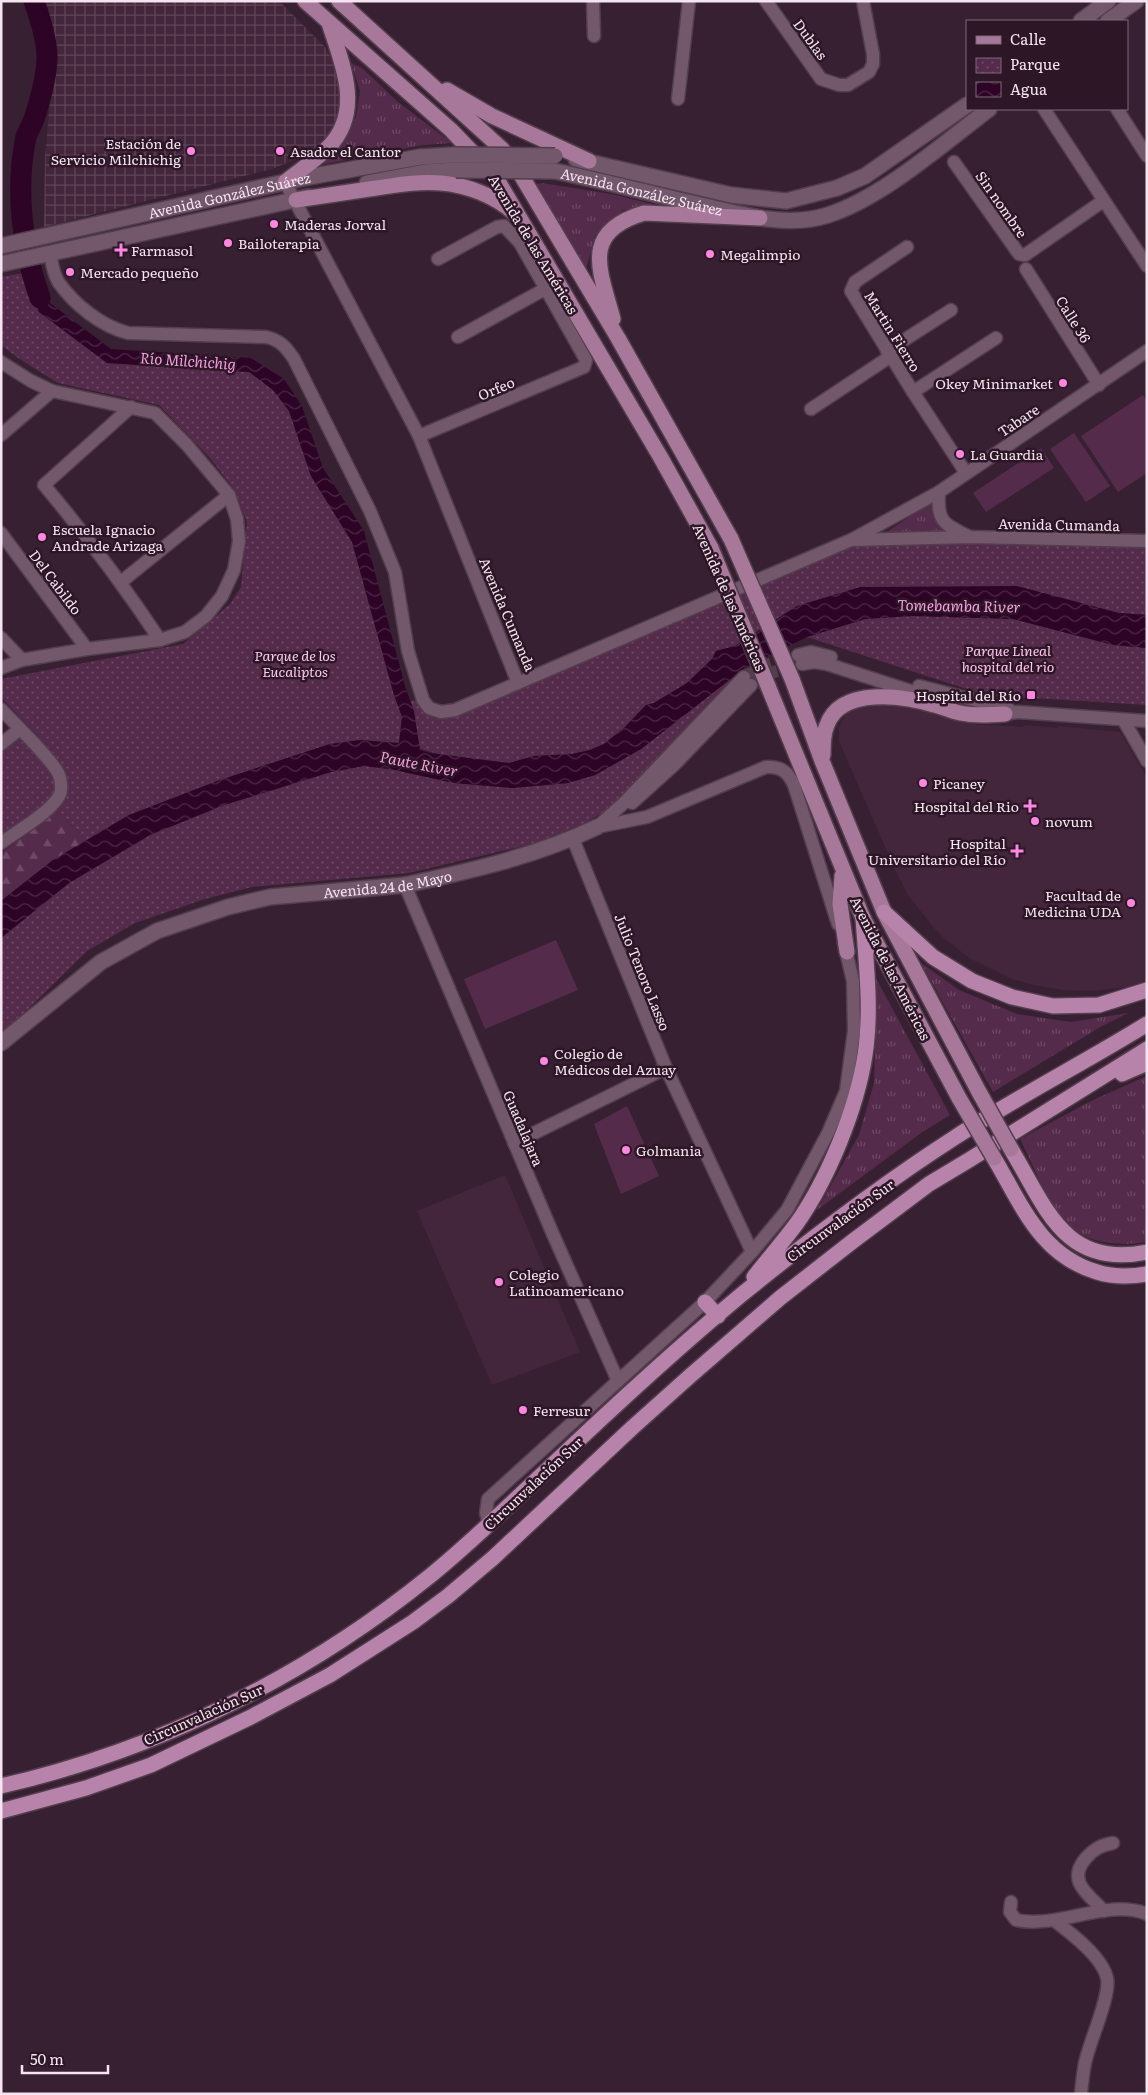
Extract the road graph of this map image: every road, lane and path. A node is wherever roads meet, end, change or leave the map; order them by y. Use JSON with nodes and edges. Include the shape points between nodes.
{"nodes":[{"id":1,"x":305,"y":1,"type":"edge"},
{"id":2,"x":339,"y":1,"type":"edge"},
{"id":3,"x":594,"y":1,"type":"edge"},
{"id":4,"x":689,"y":1,"type":"edge"},
{"id":5,"x":766,"y":1,"type":"edge"},
{"id":6,"x":863,"y":1,"type":"edge"},
{"id":7,"x":1108,"y":1,"type":"edge"},
{"id":8,"x":1136,"y":1,"type":"edge"},
{"id":9,"x":1082,"y":20,"type":"edge"},
{"id":10,"x":1109,"y":20,"type":"edge"},
{"id":11,"x":328,"y":22,"type":"junction"},
{"id":12,"x":594,"y":36,"type":"dead end"},
{"id":13,"x":422,"y":75,"type":"junction"},
{"id":14,"x":678,"y":99,"type":"dead end"},
{"id":15,"x":966,"y":106,"type":"edge"},
{"id":16,"x":988,"y":110,"type":"edge"},
{"id":17,"x":1045,"y":110,"type":"edge"},
{"id":18,"x":1118,"y":110,"type":"edge"},
{"id":19,"x":1147,"y":156,"type":"edge"},
{"id":20,"x":589,"y":161,"type":"junction"},
{"id":21,"x":954,"y":162,"type":"dead end"},
{"id":22,"x":285,"y":182,"type":"junction"},
{"id":23,"x":295,"y":200,"type":"junction"},
{"id":24,"x":1102,"y":201,"type":"junction"},
{"id":25,"x":192,"y":203,"type":"junction"},
{"id":26,"x":760,"y":218,"type":"junction"},
{"id":27,"x":521,"y":219,"type":"junction"},
{"id":28,"x":197,"y":221,"type":"junction"},
{"id":29,"x":3,"y":246,"type":"edge"},
{"id":30,"x":907,"y":247,"type":"dead end"},
{"id":31,"x":46,"y":254,"type":"junction"},
{"id":32,"x":438,"y":259,"type":"dead end"},
{"id":33,"x":5,"y":263,"type":"edge"},
{"id":34,"x":1147,"y":266,"type":"edge"},
{"id":35,"x":1026,"y":269,"type":"dead end"},
{"id":36,"x":545,"y":289,"type":"junction"},
{"id":37,"x":951,"y":310,"type":"dead end"},
{"id":38,"x":458,"y":337,"type":"dead end"},
{"id":39,"x":618,"y":338,"type":"junction"},
{"id":40,"x":996,"y":338,"type":"dead end"},
{"id":41,"x":1147,"y":351,"type":"edge"},
{"id":42,"x":889,"y":353,"type":"junction"},
{"id":43,"x":1,"y":362,"type":"edge"},
{"id":44,"x":1099,"y":385,"type":"junction"},
{"id":45,"x":52,"y":392,"type":"junction"},
{"id":46,"x":913,"y":392,"type":"junction"},
{"id":47,"x":131,"y":407,"type":"junction"},
{"id":48,"x":811,"y":409,"type":"dead end"},
{"id":49,"x":1,"y":435,"type":"edge"},
{"id":50,"x":419,"y":436,"type":"junction"},
{"id":51,"x":966,"y":473,"type":"junction"},
{"id":52,"x":939,"y":492,"type":"junction"},
{"id":53,"x":228,"y":495,"type":"junction"},
{"id":54,"x":1,"y":532,"type":"edge"},
{"id":55,"x":970,"y":537,"type":"junction"},
{"id":56,"x":851,"y":540,"type":"junction"},
{"id":57,"x":1147,"y":541,"type":"edge"},
{"id":58,"x":121,"y":582,"type":"junction"},
{"id":59,"x":1,"y":638,"type":"edge"},
{"id":60,"x":160,"y":640,"type":"junction"},
{"id":61,"x":87,"y":649,"type":"junction"},
{"id":62,"x":22,"y":660,"type":"junction"},
{"id":63,"x":1,"y":668,"type":"edge"},
{"id":64,"x":518,"y":682,"type":"junction"},
{"id":65,"x":1,"y":709,"type":"edge"},
{"id":66,"x":1012,"y":713,"type":"junction"},
{"id":67,"x":1124,"y":721,"type":"junction"},
{"id":68,"x":1147,"y":721,"type":"edge"},
{"id":69,"x":20,"y":730,"type":"junction"},
{"id":70,"x":1,"y":744,"type":"edge"},
{"id":71,"x":822,"y":761,"type":"junction"},
{"id":72,"x":1147,"y":761,"type":"edge"},
{"id":73,"x":597,"y":827,"type":"junction"},
{"id":74,"x":573,"y":839,"type":"junction"},
{"id":75,"x":1,"y":843,"type":"edge"},
{"id":76,"x":843,"y":872,"type":"junction"},
{"id":77,"x":405,"y":885,"type":"junction"},
{"id":78,"x":884,"y":912,"type":"junction"},
{"id":79,"x":863,"y":918,"type":"junction"},
{"id":80,"x":847,"y":952,"type":"junction"},
{"id":81,"x":1147,"y":990,"type":"edge"},
{"id":82,"x":1147,"y":1024,"type":"edge"},
{"id":83,"x":1,"y":1043,"type":"edge"},
{"id":84,"x":1147,"y":1049,"type":"edge"},
{"id":85,"x":1147,"y":1064,"type":"edge"},
{"id":86,"x":666,"y":1068,"type":"junction"},
{"id":87,"x":1086,"y":1088,"type":"junction"},
{"id":88,"x":514,"y":1143,"type":"junction"},
{"id":89,"x":1011,"y":1149,"type":"joint"},
{"id":90,"x":994,"y":1158,"type":"joint"},
{"id":91,"x":752,"y":1252,"type":"junction"},
{"id":92,"x":1147,"y":1252,"type":"edge"},
{"id":93,"x":1147,"y":1274,"type":"edge"},
{"id":94,"x":737,"y":1299,"type":"junction"},
{"id":95,"x":704,"y":1302,"type":"junction"},
{"id":96,"x":718,"y":1316,"type":"junction"},
{"id":97,"x":618,"y":1381,"type":"junction"},
{"id":98,"x":490,"y":1524,"type":"junction"},
{"id":99,"x":1,"y":1786,"type":"edge"},
{"id":100,"x":1,"y":1811,"type":"edge"},
{"id":101,"x":1113,"y":1843,"type":"dead end"},
{"id":102,"x":1011,"y":1902,"type":"dead end"},
{"id":103,"x":1104,"y":1911,"type":"junction"},
{"id":104,"x":1147,"y":1914,"type":"edge"},
{"id":105,"x":1055,"y":1921,"type":"junction"},
{"id":106,"x":1081,"y":2094,"type":"edge"}],
"edges":[{"from":1,"to":11,"type":"main road","name":"Avenida de las Américas"},
{"from":2,"to":13,"type":"main road","name":"Avenida de las Américas"},
{"from":3,"to":12,"type":"street"},
{"from":4,"to":14,"type":"street"},
{"from":5,"to":6,"type":"street","name":"Dublas","via":[[822,79],[839,86],[848,85],[869,72],[872,64],[874,54]]},
{"from":7,"to":9,"type":"main road"},
{"from":8,"to":10,"type":"main road"},
{"from":11,"to":22,"type":"main road","via":[[346,75],[348,101],[344,122],[333,142]]},
{"from":11,"to":27,"type":"main road","name":"Avenida de las Américas","via":[[451,130],[495,176]]},
{"from":13,"to":20,"type":"main road","via":[[492,116]]},
{"from":13,"to":39,"type":"main road","name":"Avenida de las Américas","via":[[502,149],[518,170]]},
{"from":15,"to":20,"type":"main road","name":"Avenida González Suárez","via":[[865,176],[837,188],[786,201],[731,195]]},
{"from":16,"to":26,"type":"main road","name":"Avenida González Suárez","via":[[903,174],[854,204],[828,215],[802,220]]},
{"from":17,"to":24,"type":"street"},
{"from":18,"to":19,"type":"street"},
{"from":20,"to":22,"type":"main road","name":"Avenida González Suárez","bridge":true,"via":[[554,156],[420,156]]},
{"from":21,"to":24,"type":"street","name":"Sin nombre","via":[[1019,254],[1024,255]]},
{"from":22,"to":23,"type":"street","name":"Avenida Cumanda"},
{"from":22,"to":25,"type":"main road","name":"Avenida González Suárez"},
{"from":23,"to":26,"type":"main road","name":"Avenida González Suárez","bridge":true,"via":[[416,173],[554,171]]},
{"from":23,"to":27,"type":"main road","via":[[411,184],[442,183],[490,196],[505,204]]},
{"from":23,"to":28,"type":"main road","name":"Avenida González Suárez"},
{"from":23,"to":50,"type":"street","name":"Avenida Cumanda"},
{"from":24,"to":34,"type":"street"},
{"from":25,"to":28,"type":"main road","via":[[198,211]]},
{"from":25,"to":29,"type":"main road","name":"Avenida González Suárez"},
{"from":26,"to":39,"type":"main road","via":[[644,212],[616,225],[602,242],[598,254]]},
{"from":27,"to":76,"type":"main road","name":"Avenida de las Américas","bridge":true,"via":[[711,548]]},
{"from":28,"to":31,"type":"main road","name":"Avenida González Suárez"},
{"from":30,"to":42,"type":"street","name":"Martin Fierro","via":[[855,282],[851,291]]},
{"from":31,"to":33,"type":"main road","name":"Avenida González Suárez"},
{"from":31,"to":64,"type":"street","via":[[59,282],[89,313],[115,330],[266,337],[285,346],[294,358],[370,511],[395,572],[408,651],[423,700],[429,708],[441,712],[455,710]]},
{"from":32,"to":36,"type":"street","via":[[504,226],[520,243]]},
{"from":35,"to":44,"type":"street","name":"Calle 36"},
{"from":36,"to":38,"type":"street"},
{"from":36,"to":50,"type":"street","name":"Orfeo","via":[[586,360],[584,367]]},
{"from":37,"to":42,"type":"street"},
{"from":39,"to":71,"type":"main road","name":"Avenida de las Américas","bridge":true,"via":[[731,539],[792,679]]},
{"from":40,"to":46,"type":"street"},
{"from":41,"to":44,"type":"street","name":"Tabare"},
{"from":42,"to":46,"type":"street","name":"Martin Fierro"},
{"from":42,"to":48,"type":"street"},
{"from":43,"to":45,"type":"street"},
{"from":44,"to":51,"type":"street","name":"Tabare"},
{"from":45,"to":47,"type":"street"},
{"from":45,"to":49,"type":"street"},
{"from":46,"to":51,"type":"street","name":"Martin Fierro"},
{"from":47,"to":53,"type":"street","via":[[155,413],[187,445]]},
{"from":47,"to":58,"type":"street","via":[[44,484]]},
{"from":50,"to":64,"type":"street","name":"Avenida Cumanda"},
{"from":51,"to":52,"type":"street","name":"Tabare"},
{"from":52,"to":55,"type":"street","name":"Avenida Cumanda","via":[[940,516],[947,526]]},
{"from":52,"to":56,"type":"street","name":"Tabare"},
{"from":53,"to":58,"type":"street"},
{"from":53,"to":60,"type":"street","via":[[237,519],[240,541],[234,570],[222,596],[206,616],[185,632]]},
{"from":54,"to":61,"type":"street","name":"Del Cabildo"},
{"from":55,"to":56,"type":"street","name":"Avenida Cumanda"},
{"from":55,"to":57,"type":"street","name":"Avenida Cumanda"},
{"from":56,"to":64,"type":"street","name":"Avenida Cumanda"},
{"from":58,"to":60,"type":"street"},
{"from":59,"to":62,"type":"street"},
{"from":60,"to":61,"type":"street"},
{"from":61,"to":62,"type":"street"},
{"from":62,"to":63,"type":"street"},
{"from":65,"to":69,"type":"street"},
{"from":66,"to":66,"type":"street","via":[[811,652],[800,659],[827,664],[958,706]]},
{"from":66,"to":67,"type":"street"},
{"from":66,"to":71,"type":"main road","via":[[959,713],[933,704],[893,697],[873,696],[850,701],[828,722]]},
{"from":67,"to":68,"type":"street"},
{"from":67,"to":72,"type":"street"},
{"from":69,"to":70,"type":"street"},
{"from":69,"to":75,"type":"street","via":[[59,774],[60,794],[52,806]]},
{"from":71,"to":78,"type":"main road","name":"Avenida de las Américas"},
{"from":73,"to":73,"type":"street","name":"Avenida 24 de Mayo","via":[[627,808],[661,779],[748,681]]},
{"from":73,"to":74,"type":"main road","name":"Avenida 24 de Mayo"},
{"from":73,"to":80,"type":"street","via":[[647,817],[766,767],[783,770],[790,775],[794,785]]},
{"from":74,"to":77,"type":"main road","name":"Avenida 24 de Mayo"},
{"from":74,"to":86,"type":"street","name":"Julio Tenoro Lasso"},
{"from":76,"to":79,"type":"main road","name":"Avenida de las Américas"},
{"from":76,"to":80,"type":"main road","via":[[840,904]]},
{"from":77,"to":83,"type":"main road","name":"Avenida 24 de Mayo","via":[[270,898],[228,907],[157,931],[101,962]]},
{"from":77,"to":88,"type":"street","name":"Guadalajara"},
{"from":78,"to":81,"type":"highway","via":[[933,957],[972,981],[1012,996],[1053,1006],[1099,1005]]},
{"from":78,"to":89,"type":"main road","name":"Avenida de las Américas","bridge":true},
{"from":79,"to":90,"type":"main road","name":"Avenida de las Américas","bridge":true},
{"from":79,"to":94,"type":"highway","via":[[869,997],[865,1055],[854,1106],[821,1181],[798,1222]]},
{"from":80,"to":91,"type":"street","via":[[853,981],[854,1031],[846,1091],[828,1133],[787,1210]]},
{"from":82,"to":94,"type":"highway","name":"Circunvalación Sur","via":[[952,1139],[814,1237]]},
{"from":84,"to":87,"type":"highway","name":"Circunvalación Sur"},
{"from":85,"to":87,"type":"highway"},
{"from":86,"to":88,"type":"street"},
{"from":86,"to":91,"type":"street","name":"Julio Tenoro Lasso"},
{"from":87,"to":100,"type":"highway","name":"Circunvalación Sur","via":[[929,1184],[788,1292],[633,1427],[493,1558],[413,1622],[330,1675],[151,1765],[86,1788]]},
{"from":88,"to":97,"type":"street","name":"Guadalajara"},
{"from":89,"to":92,"type":"highway","via":[[1062,1232],[1102,1253],[1133,1255]]},
{"from":90,"to":93,"type":"highway","via":[[1042,1237],[1062,1255],[1103,1274]]},
{"from":91,"to":95,"type":"street"},
{"from":94,"to":96,"type":"highway","name":"Circunvalación Sur"},
{"from":95,"to":96,"type":"highway"},
{"from":95,"to":97,"type":"street"},
{"from":96,"to":98,"type":"highway","name":"Circunvalación Sur"},
{"from":97,"to":98,"type":"street","via":[[488,1498],[486,1512]]},
{"from":98,"to":99,"type":"highway","name":"Circunvalación Sur","via":[[389,1608],[337,1645],[260,1690],[216,1712],[109,1755]]},
{"from":101,"to":103,"type":"street","via":[[1092,1850],[1080,1865],[1077,1877],[1081,1887]]},
{"from":102,"to":105,"type":"street","via":[[1010,1912],[1016,1920],[1030,1923]]},
{"from":103,"to":104,"type":"street","via":[[1126,1909]]},
{"from":103,"to":105,"type":"street"},
{"from":105,"to":106,"type":"street","via":[[1099,1962],[1106,1976],[1106,1995],[1085,2062]]}]}
